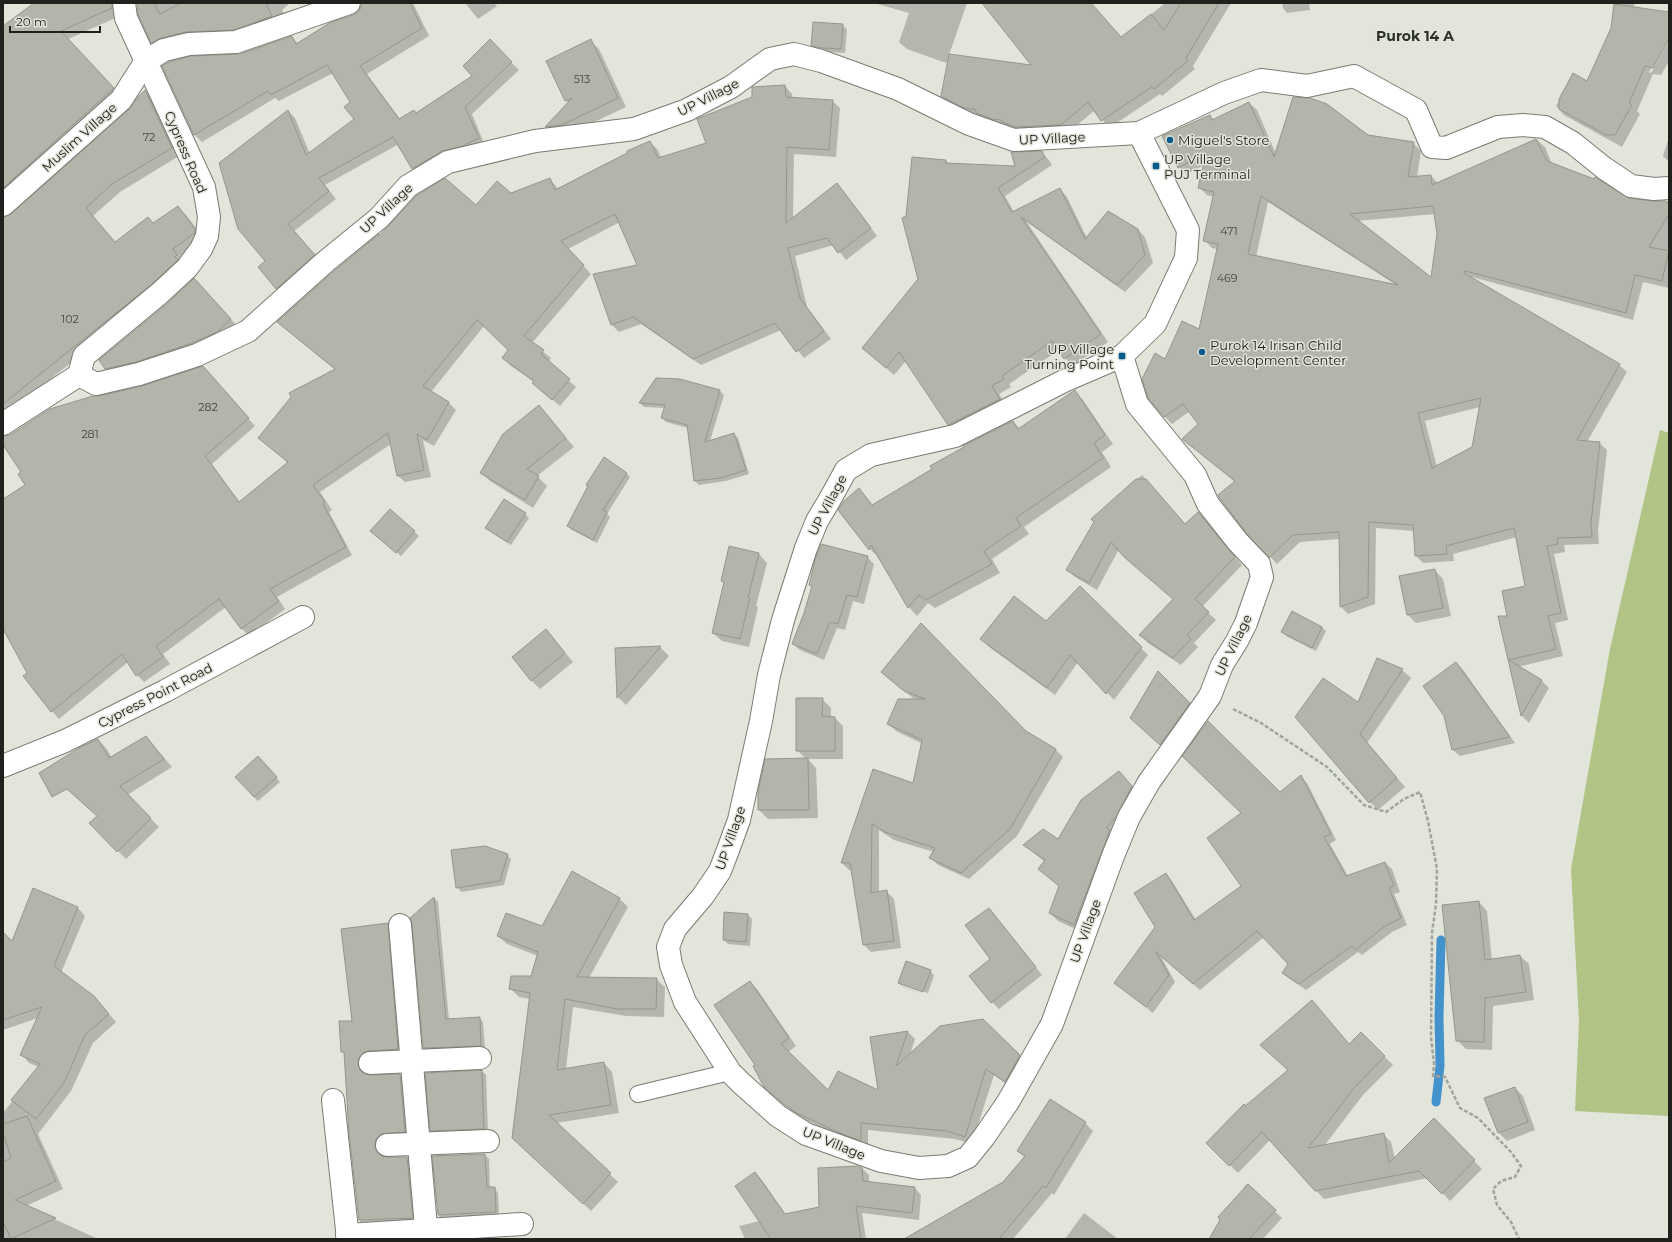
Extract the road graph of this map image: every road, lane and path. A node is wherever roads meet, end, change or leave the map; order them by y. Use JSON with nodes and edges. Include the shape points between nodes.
{"nodes":[{"id":1,"x":124,"y":3,"type":"edge"},
{"id":2,"x":349,"y":3,"type":"edge"},
{"id":3,"x":146,"y":61,"type":"junction"},
{"id":4,"x":1139,"y":133,"type":"junction"},
{"id":5,"x":1669,"y":188,"type":"edge"},
{"id":6,"x":3,"y":205,"type":"edge"},
{"id":7,"x":1122,"y":356,"type":"junction"},
{"id":8,"x":79,"y":375,"type":"junction"},
{"id":9,"x":3,"y":424,"type":"edge"},
{"id":10,"x":303,"y":616,"type":"dead end"},
{"id":11,"x":1210,"y":696,"type":"junction"},
{"id":12,"x":3,"y":766,"type":"edge"},
{"id":13,"x":400,"y":925,"type":"dead end"},
{"id":14,"x":480,"y":1058,"type":"dead end"},
{"id":15,"x":412,"y":1062,"type":"junction"},
{"id":16,"x":370,"y":1063,"type":"dead end"},
{"id":17,"x":730,"y":1072,"type":"junction"},
{"id":18,"x":638,"y":1094,"type":"dead end"},
{"id":19,"x":333,"y":1100,"type":"dead end"},
{"id":20,"x":488,"y":1141,"type":"dead end"},
{"id":21,"x":419,"y":1143,"type":"junction"},
{"id":22,"x":387,"y":1146,"type":"dead end"},
{"id":23,"x":522,"y":1224,"type":"dead end"},
{"id":24,"x":427,"y":1234,"type":"edge"},
{"id":25,"x":347,"y":1237,"type":"edge"},
{"id":26,"x":1519,"y":1239,"type":"edge"}],
"edges":[{"from":1,"to":3,"type":"street","name":"Cypress Road","via":[[126,18]]},
{"from":2,"to":3,"type":"street","via":[[236,42],[189,44],[164,50]]},
{"from":3,"to":6,"type":"street","name":"Muslim Village","via":[[121,100]]},
{"from":3,"to":8,"type":"street","name":"Cypress Road","via":[[204,187],[209,217],[207,236],[201,249],[186,268],[84,356]]},
{"from":4,"to":5,"type":"street","via":[[1224,93],[1261,80],[1306,86],[1354,76],[1416,110],[1432,147],[1446,148],[1498,127],[1545,127],[1573,143],[1631,186]]},
{"from":4,"to":7,"type":"street","name":"UP Village","via":[[1188,230],[1186,258],[1155,324]]},
{"from":4,"to":8,"type":"street","name":"UP Village","via":[[1014,140],[969,124],[898,89],[821,61],[794,54],[770,59],[731,87],[687,110],[634,129],[535,141],[448,162],[408,186],[379,218],[248,331],[197,355],[139,374],[96,384]]},
{"from":7,"to":11,"type":"street","name":"UP Village","via":[[1137,404],[1196,475],[1208,504],[1259,564],[1262,577],[1246,622],[1222,665]]},
{"from":7,"to":17,"type":"street","name":"UP Village","via":[[1064,381],[955,436],[871,455],[846,470],[817,520],[783,620],[739,820],[720,870],[703,896],[675,929],[668,947],[671,966],[685,1002]]},
{"from":8,"to":9,"type":"street"},
{"from":10,"to":12,"type":"street","name":"Cypress Point Road","via":[[65,741]]},
{"from":11,"to":17,"type":"street","name":"UP Village","via":[[1149,782],[1129,817],[1052,1024],[1008,1102],[968,1157],[948,1166],[919,1168],[881,1161],[806,1134],[778,1116]]},
{"from":11,"to":26,"type":"path","via":[[1261,723],[1326,767],[1364,806],[1386,812],[1404,799],[1420,792],[1437,870],[1432,933],[1433,1076],[1445,1077],[1460,1108],[1478,1118],[1521,1166],[1515,1177],[1501,1181],[1493,1190],[1497,1205],[1511,1222]]},
{"from":13,"to":15,"type":"street"},
{"from":14,"to":15,"type":"street"},
{"from":15,"to":16,"type":"street"},
{"from":15,"to":21,"type":"street"},
{"from":17,"to":18,"type":"lane"},
{"from":19,"to":25,"type":"street"},
{"from":20,"to":21,"type":"street"},
{"from":21,"to":22,"type":"street"},
{"from":21,"to":24,"type":"street"},
{"from":23,"to":24,"type":"street"},
{"from":24,"to":25,"type":"street"}]}
